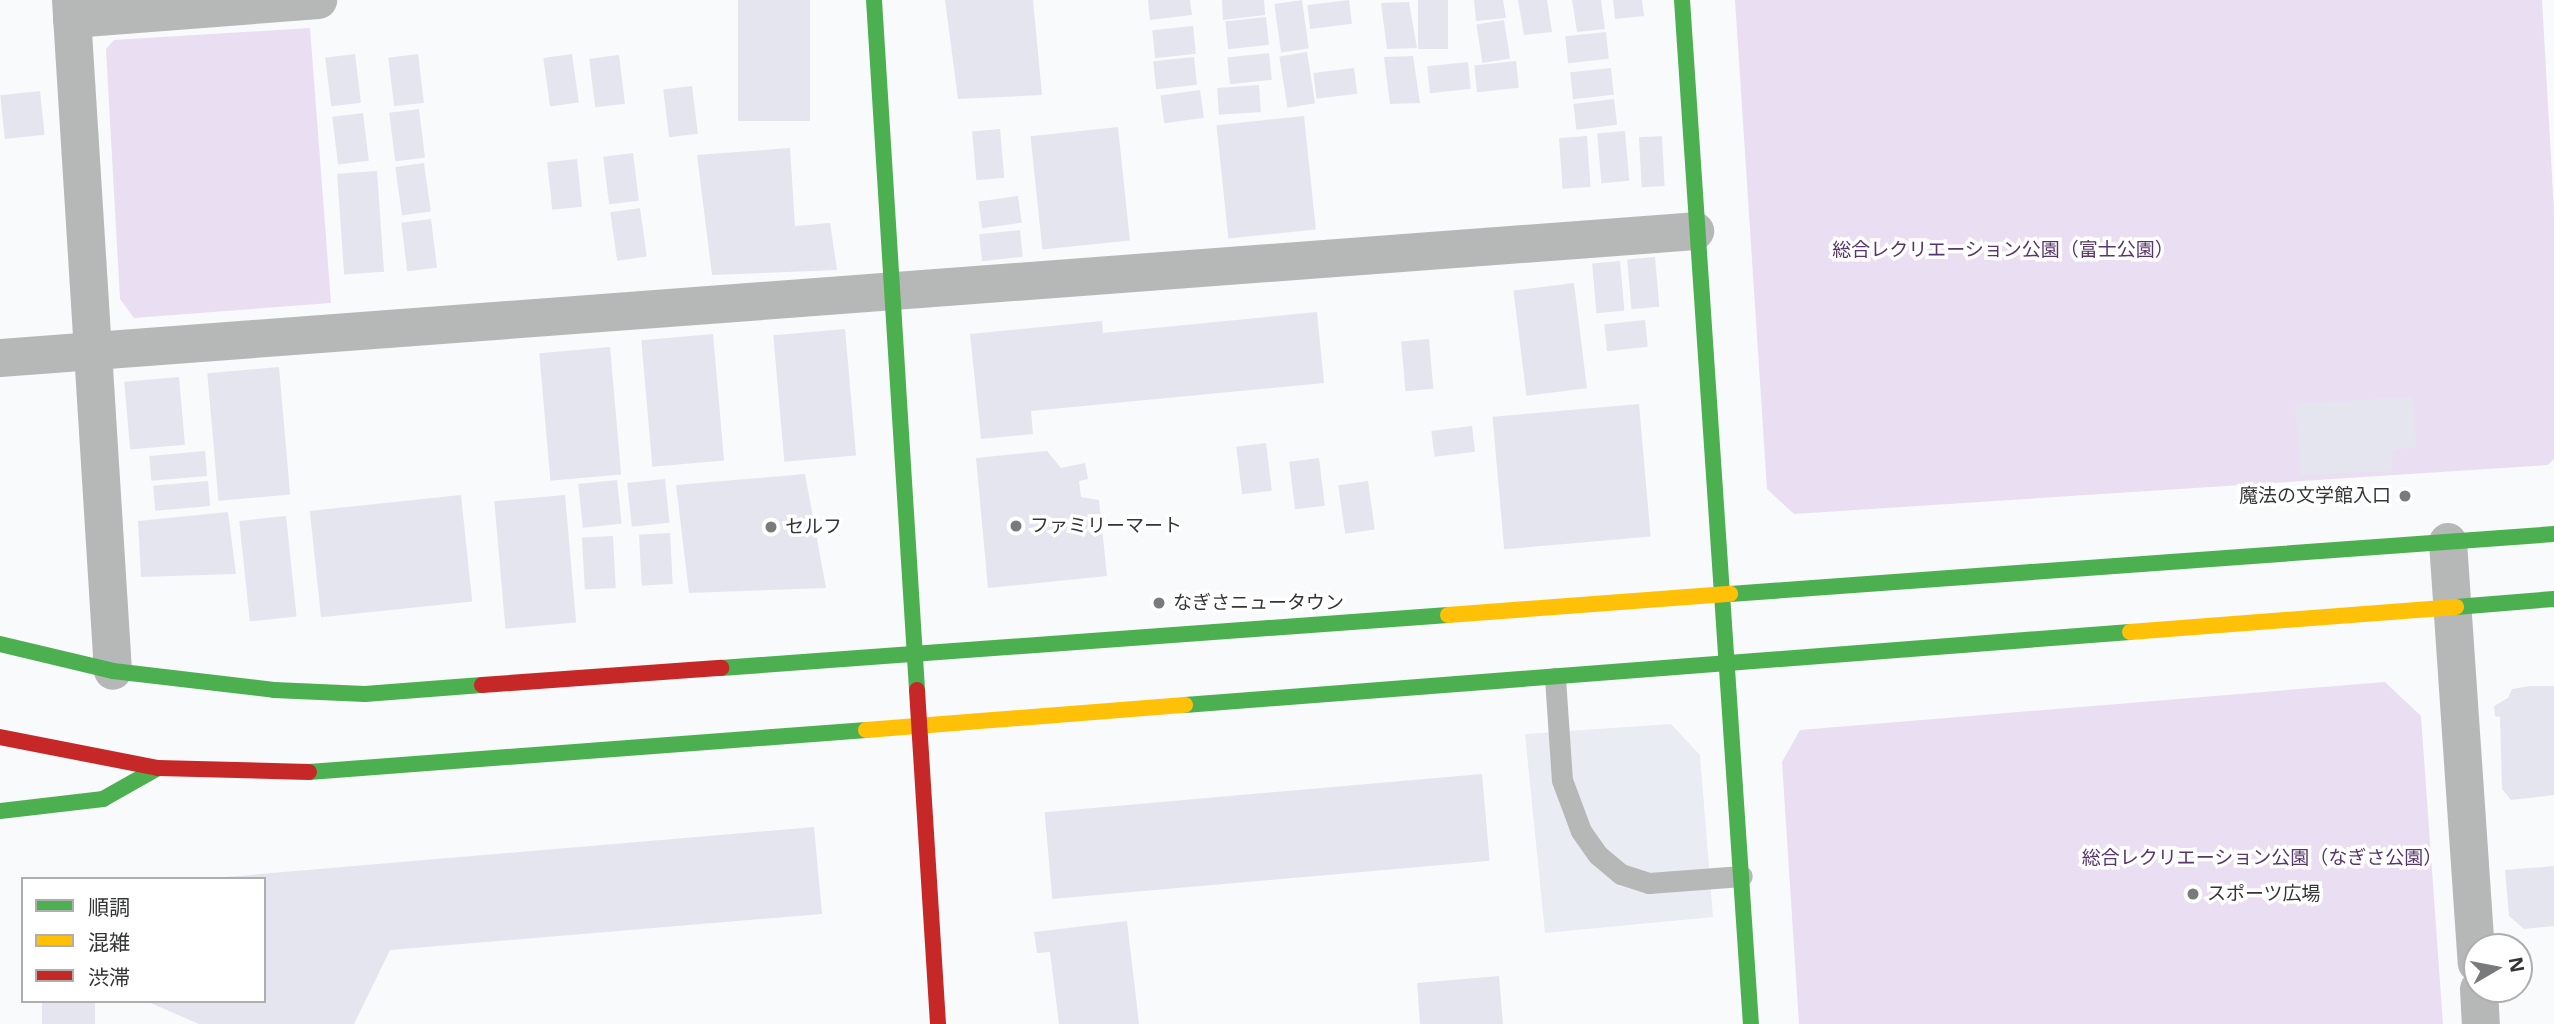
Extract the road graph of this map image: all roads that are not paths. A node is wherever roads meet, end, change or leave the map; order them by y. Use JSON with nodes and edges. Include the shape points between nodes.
{"nodes":[{"id":1,"x":318,"y":0,"type":"edge"},
{"id":2,"x":874,"y":0,"type":"edge"},
{"id":3,"x":1682,"y":0,"type":"edge"},
{"id":4,"x":72,"y":9,"type":"edge"},
{"id":5,"x":1695,"y":231,"type":"junction"},
{"id":6,"x":893,"y":292,"type":"junction"},
{"id":7,"x":94,"y":352,"type":"junction"},
{"id":8,"x":0,"y":358,"type":"edge"},
{"id":9,"x":2554,"y":534,"type":"edge"},
{"id":10,"x":2448,"y":542,"type":"junction"},
{"id":11,"x":1724,"y":597,"type":"junction"},
{"id":12,"x":2554,"y":599,"type":"edge"},
{"id":13,"x":2453,"y":607,"type":"junction"},
{"id":14,"x":0,"y":645,"type":"edge"},
{"id":15,"x":916,"y":656,"type":"junction"},
{"id":16,"x":1728,"y":664,"type":"junction"},
{"id":17,"x":113,"y":671,"type":"junction"},
{"id":18,"x":1556,"y":678,"type":"junction"},
{"id":19,"x":919,"y":724,"type":"junction"},
{"id":20,"x":0,"y":737,"type":"edge"},
{"id":21,"x":158,"y":768,"type":"junction"},
{"id":22,"x":0,"y":811,"type":"edge"},
{"id":23,"x":1742,"y":876,"type":"junction"},
{"id":24,"x":2475,"y":933,"type":"edge"},
{"id":25,"x":2480,"y":1003,"type":"edge"},
{"id":26,"x":938,"y":1024,"type":"edge"},
{"id":27,"x":1751,"y":1024,"type":"edge"},
{"id":28,"x":2481,"y":1024,"type":"edge"}],
"edges":[{"from":1,"to":4,"type":"street"},
{"from":2,"to":6,"type":"street"},
{"from":3,"to":5,"type":"street"},
{"from":4,"to":7,"type":"street"},
{"from":5,"to":6,"type":"street"},
{"from":5,"to":11,"type":"street"},
{"from":6,"to":7,"type":"street"},
{"from":6,"to":15,"type":"street"},
{"from":7,"to":8,"type":"street"},
{"from":7,"to":17,"type":"street"},
{"from":9,"to":10,"type":"street"},
{"from":10,"to":11,"type":"street"},
{"from":10,"to":13,"type":"street"},
{"from":11,"to":15,"type":"street"},
{"from":11,"to":16,"type":"street"},
{"from":12,"to":13,"type":"street"},
{"from":13,"to":16,"type":"street"},
{"from":13,"to":24,"type":"street"},
{"from":14,"to":17,"type":"street"},
{"from":15,"to":17,"type":"street","via":[[365,694],[274,690]]},
{"from":15,"to":19,"type":"street"},
{"from":16,"to":18,"type":"street"},
{"from":16,"to":23,"type":"street"},
{"from":18,"to":19,"type":"street"},
{"from":18,"to":23,"type":"lane","via":[[1562,780],[1581,831],[1598,855],[1621,874],[1649,883]]},
{"from":19,"to":21,"type":"street","via":[[324,772]]},
{"from":19,"to":26,"type":"street"},
{"from":20,"to":21,"type":"street"},
{"from":21,"to":22,"type":"street","via":[[103,799]]},
{"from":23,"to":27,"type":"street"},
{"from":25,"to":28,"type":"street"}]}
